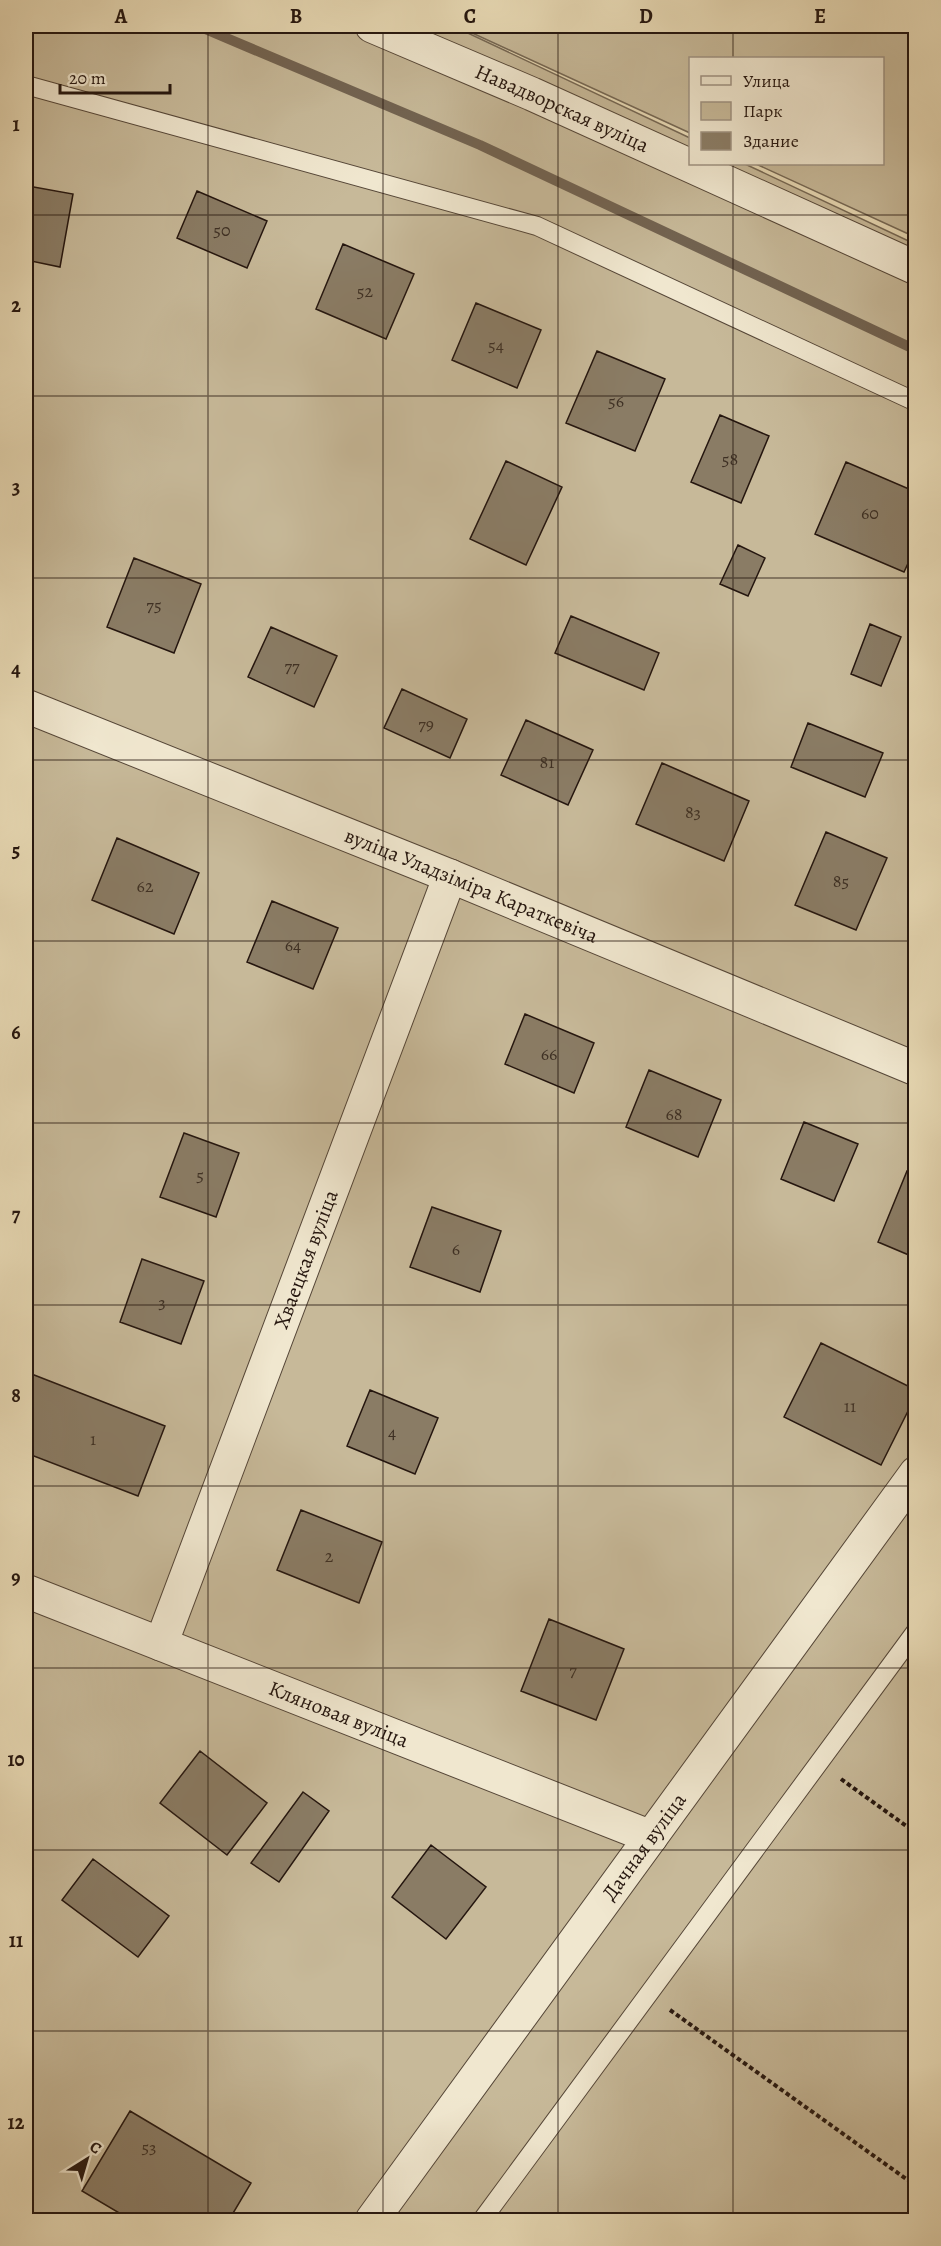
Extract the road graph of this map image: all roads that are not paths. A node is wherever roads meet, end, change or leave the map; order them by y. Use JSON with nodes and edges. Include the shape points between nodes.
{"nodes":[{"id":1,"x":372,"y":26,"type":"edge"},
{"id":2,"x":26,"y":85,"type":"edge"},
{"id":3,"x":915,"y":268,"type":"edge"},
{"id":4,"x":915,"y":402,"type":"edge"},
{"id":5,"x":26,"y":706,"type":"edge"},
{"id":6,"x":450,"y":876,"type":"junction"},
{"id":7,"x":915,"y":1069,"type":"edge"},
{"id":8,"x":915,"y":1473,"type":"edge"},
{"id":9,"x":26,"y":1591,"type":"edge"},
{"id":10,"x":915,"y":1631,"type":"edge"},
{"id":11,"x":161,"y":1644,"type":"junction"},
{"id":12,"x":651,"y":1837,"type":"junction"},
{"id":13,"x":372,"y":2220,"type":"edge"},
{"id":14,"x":482,"y":2220,"type":"edge"}],
"edges":[{"from":1,"to":3,"type":"street","name":"Навадворская вуліца","via":[[532,94]]},
{"from":2,"to":4,"type":"lane","via":[[537,226]]},
{"from":5,"to":6,"type":"street","name":"вуліца Уладзіміра Караткевіча"},
{"from":6,"to":7,"type":"street","name":"вуліца Уладзіміра Караткевіча"},
{"from":6,"to":11,"type":"street","name":"Хваецкая вуліца"},
{"from":8,"to":12,"type":"street","name":"Дачная вуліца"},
{"from":9,"to":11,"type":"street","name":"Кляновая вуліца"},
{"from":10,"to":14,"type":"lane"},
{"from":11,"to":12,"type":"street","name":"Кляновая вуліца"},
{"from":12,"to":13,"type":"street","name":"Дачная вуліца"}]}
